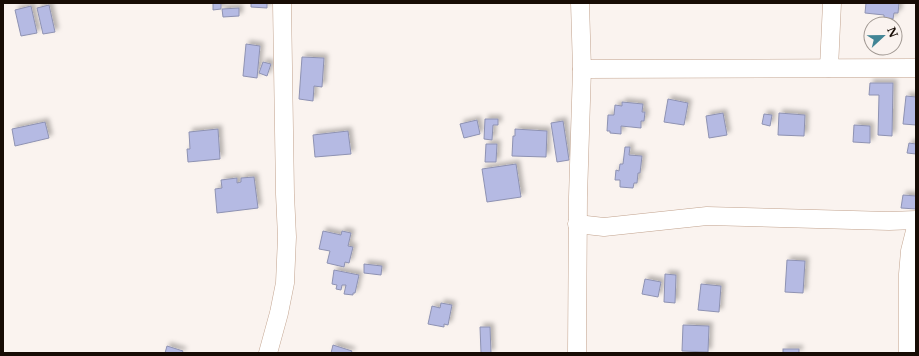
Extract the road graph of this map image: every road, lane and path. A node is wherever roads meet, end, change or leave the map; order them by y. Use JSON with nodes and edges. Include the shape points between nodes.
{"nodes":[{"id":1,"x":282,"y":3,"type":"edge"},
{"id":2,"x":580,"y":3,"type":"edge"},
{"id":3,"x":832,"y":3,"type":"edge"},
{"id":4,"x":829,"y":68,"type":"junction"},
{"id":5,"x":916,"y":68,"type":"edge"},
{"id":6,"x":582,"y":69,"type":"junction"},
{"id":7,"x":916,"y":220,"type":"edge"},
{"id":8,"x":577,"y":224,"type":"junction"},
{"id":9,"x":916,"y":227,"type":"edge"},
{"id":10,"x":268,"y":353,"type":"edge"},
{"id":11,"x":577,"y":353,"type":"edge"},
{"id":12,"x":908,"y":353,"type":"edge"}],
"edges":[{"from":1,"to":10,"type":"street","via":[[287,245],[285,283]]},
{"from":2,"to":6,"type":"street"},
{"from":3,"to":4,"type":"street"},
{"from":4,"to":5,"type":"street"},
{"from":4,"to":6,"type":"street"},
{"from":6,"to":8,"type":"street"},
{"from":7,"to":8,"type":"street","via":[[707,216],[604,227]]},
{"from":8,"to":11,"type":"street"},
{"from":9,"to":12,"type":"street","via":[[908,274]]}]}
